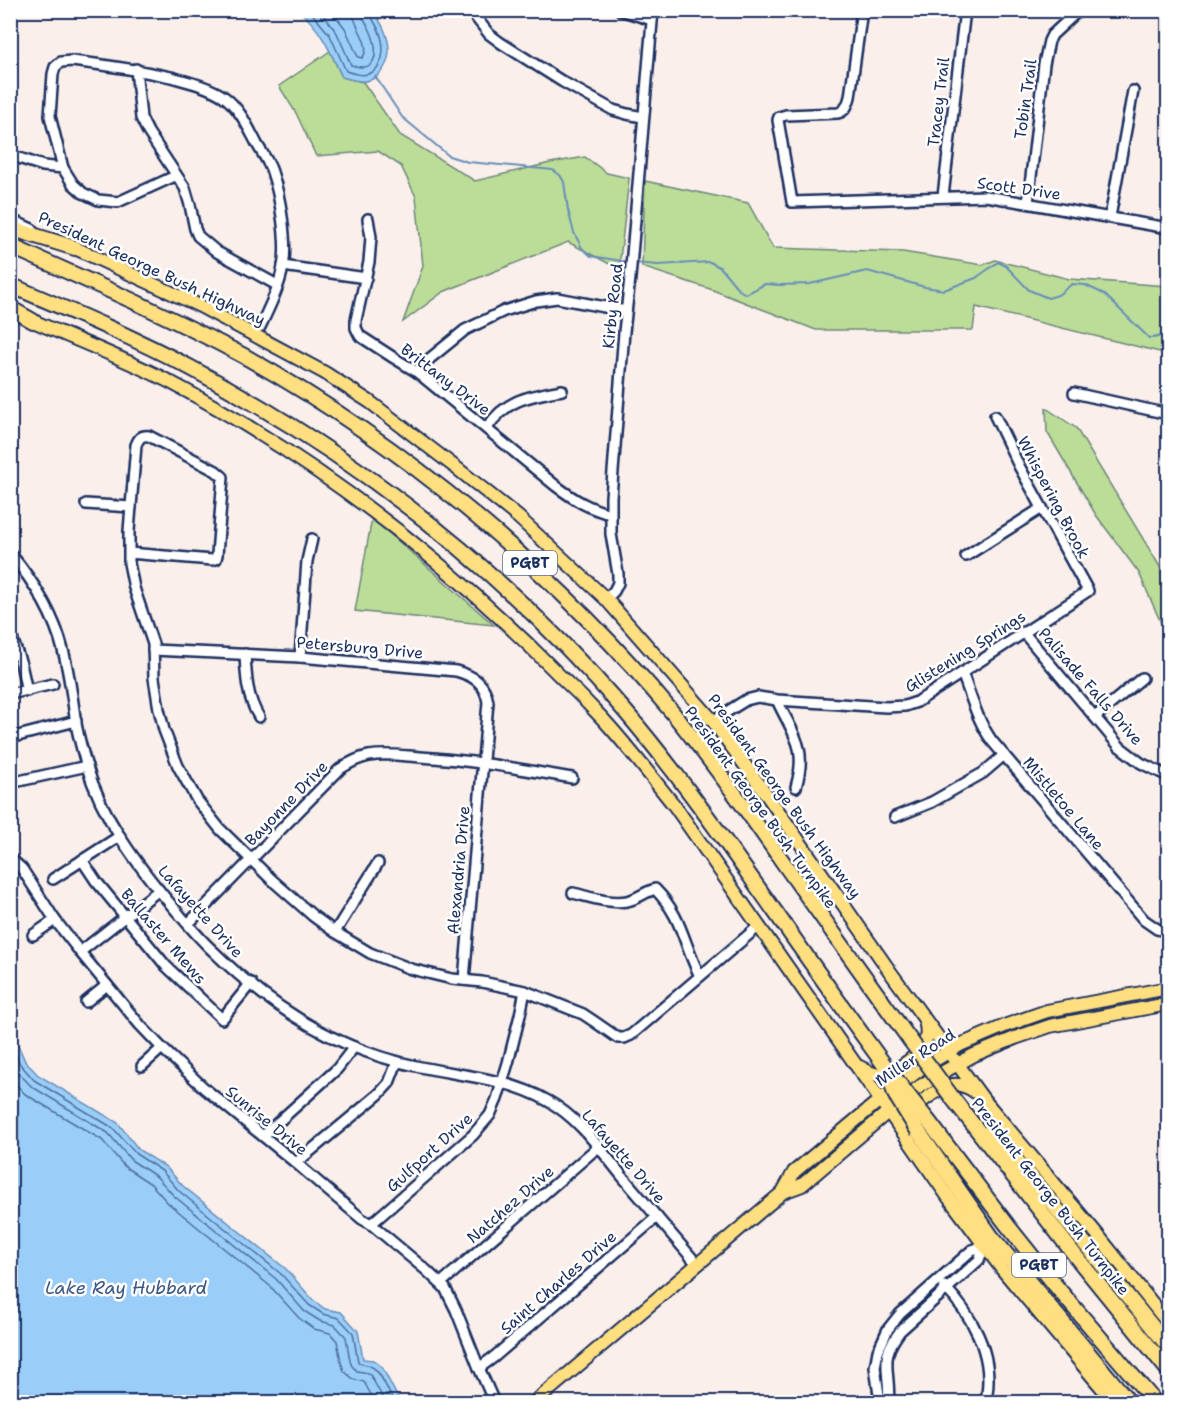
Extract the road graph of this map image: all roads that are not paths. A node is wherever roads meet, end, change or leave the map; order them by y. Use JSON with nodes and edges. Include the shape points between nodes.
{"nodes":[{"id":1,"x":470,"y":10,"type":"edge"},
{"id":2,"x":620,"y":10,"type":"edge"},
{"id":3,"x":862,"y":10,"type":"edge"},
{"id":4,"x":964,"y":10,"type":"edge"},
{"id":5,"x":1079,"y":10,"type":"edge"},
{"id":6,"x":652,"y":15,"type":"edge"},
{"id":7,"x":136,"y":69,"type":"junction"},
{"id":8,"x":1133,"y":91,"type":"dead end"},
{"id":9,"x":643,"y":117,"type":"junction"},
{"id":10,"x":10,"y":155,"type":"edge"},
{"id":11,"x":63,"y":168,"type":"junction"},
{"id":12,"x":176,"y":176,"type":"junction"},
{"id":13,"x":943,"y":196,"type":"junction"},
{"id":14,"x":1028,"y":203,"type":"junction"},
{"id":15,"x":1110,"y":217,"type":"junction"},
{"id":16,"x":10,"y":219,"type":"edge"},
{"id":17,"x":368,"y":219,"type":"dead end"},
{"id":18,"x":10,"y":228,"type":"edge"},
{"id":19,"x":1168,"y":228,"type":"edge"},
{"id":20,"x":10,"y":246,"type":"edge"},
{"id":21,"x":75,"y":249,"type":"junction"},
{"id":22,"x":284,"y":266,"type":"junction"},
{"id":23,"x":366,"y":278,"type":"junction"},
{"id":24,"x":10,"y":285,"type":"edge"},
{"id":25,"x":278,"y":285,"type":"junction"},
{"id":26,"x":10,"y":310,"type":"edge"},
{"id":27,"x":626,"y":311,"type":"junction"},
{"id":28,"x":33,"y":321,"type":"joint"},
{"id":29,"x":260,"y":327,"type":"dead end"},
{"id":30,"x":417,"y":372,"type":"junction"},
{"id":31,"x":562,"y":390,"type":"dead end"},
{"id":32,"x":1074,"y":393,"type":"dead end"},
{"id":33,"x":1168,"y":414,"type":"edge"},
{"id":34,"x":995,"y":416,"type":"dead end"},
{"id":35,"x":487,"y":428,"type":"junction"},
{"id":36,"x":86,"y":504,"type":"dead end"},
{"id":37,"x":131,"y":507,"type":"junction"},
{"id":38,"x":1042,"y":508,"type":"junction"},
{"id":39,"x":610,"y":514,"type":"junction"},
{"id":40,"x":312,"y":539,"type":"dead end"},
{"id":41,"x":10,"y":553,"type":"edge"},
{"id":42,"x":129,"y":553,"type":"junction"},
{"id":43,"x":966,"y":556,"type":"dead end"},
{"id":44,"x":1088,"y":591,"type":"joint"},
{"id":45,"x":606,"y":599,"type":"junction"},
{"id":46,"x":10,"y":632,"type":"edge"},
{"id":47,"x":1023,"y":632,"type":"junction"},
{"id":48,"x":153,"y":650,"type":"junction"},
{"id":49,"x":245,"y":654,"type":"junction"},
{"id":50,"x":300,"y":657,"type":"junction"},
{"id":51,"x":962,"y":673,"type":"junction"},
{"id":52,"x":1142,"y":678,"type":"dead end"},
{"id":53,"x":53,"y":684,"type":"dead end"},
{"id":54,"x":27,"y":691,"type":"junction"},
{"id":55,"x":10,"y":694,"type":"edge"},
{"id":56,"x":777,"y":700,"type":"junction"},
{"id":57,"x":259,"y":717,"type":"dead end"},
{"id":58,"x":718,"y":717,"type":"junction"},
{"id":59,"x":1095,"y":717,"type":"junction"},
{"id":60,"x":76,"y":722,"type":"junction"},
{"id":61,"x":10,"y":738,"type":"edge"},
{"id":62,"x":1004,"y":755,"type":"junction"},
{"id":63,"x":482,"y":762,"type":"junction"},
{"id":64,"x":87,"y":766,"type":"junction"},
{"id":65,"x":1168,"y":776,"type":"edge"},
{"id":66,"x":572,"y":778,"type":"dead end"},
{"id":67,"x":10,"y":783,"type":"edge"},
{"id":68,"x":796,"y":787,"type":"dead end"},
{"id":69,"x":895,"y":817,"type":"dead end"},
{"id":70,"x":120,"y":836,"type":"junction"},
{"id":71,"x":10,"y":858,"type":"edge"},
{"id":72,"x":252,"y":859,"type":"junction"},
{"id":73,"x":82,"y":860,"type":"junction"},
{"id":74,"x":378,"y":863,"type":"dead end"},
{"id":75,"x":53,"y":879,"type":"dead end"},
{"id":76,"x":159,"y":890,"type":"junction"},
{"id":77,"x":573,"y":893,"type":"dead end"},
{"id":78,"x":125,"y":917,"type":"junction"},
{"id":79,"x":55,"y":920,"type":"junction"},
{"id":80,"x":188,"y":924,"type":"junction"},
{"id":81,"x":759,"y":926,"type":"junction"},
{"id":82,"x":1168,"y":931,"type":"edge"},
{"id":83,"x":335,"y":932,"type":"junction"},
{"id":84,"x":33,"y":935,"type":"dead end"},
{"id":85,"x":80,"y":952,"type":"junction"},
{"id":86,"x":700,"y":976,"type":"junction"},
{"id":87,"x":464,"y":980,"type":"junction"},
{"id":88,"x":251,"y":983,"type":"junction"},
{"id":89,"x":107,"y":985,"type":"junction"},
{"id":90,"x":1168,"y":988,"type":"edge"},
{"id":91,"x":525,"y":991,"type":"junction"},
{"id":92,"x":86,"y":1002,"type":"dead end"},
{"id":93,"x":1168,"y":1004,"type":"edge"},
{"id":94,"x":925,"y":1019,"type":"junction"},
{"id":95,"x":354,"y":1047,"type":"junction"},
{"id":96,"x":162,"y":1048,"type":"junction"},
{"id":97,"x":949,"y":1052,"type":"junction"},
{"id":98,"x":397,"y":1062,"type":"junction"},
{"id":99,"x":856,"y":1064,"type":"junction"},
{"id":100,"x":957,"y":1064,"type":"junction"},
{"id":101,"x":142,"y":1065,"type":"dead end"},
{"id":102,"x":501,"y":1083,"type":"junction"},
{"id":103,"x":880,"y":1099,"type":"junction"},
{"id":104,"x":983,"y":1099,"type":"junction"},
{"id":105,"x":954,"y":1100,"type":"junction"},
{"id":106,"x":889,"y":1111,"type":"junction"},
{"id":107,"x":919,"y":1132,"type":"junction"},
{"id":108,"x":263,"y":1136,"type":"junction"},
{"id":109,"x":598,"y":1147,"type":"junction"},
{"id":110,"x":296,"y":1163,"type":"junction"},
{"id":111,"x":783,"y":1192,"type":"junction"},
{"id":112,"x":657,"y":1217,"type":"junction"},
{"id":113,"x":371,"y":1224,"type":"junction"},
{"id":114,"x":984,"y":1246,"type":"junction"},
{"id":115,"x":697,"y":1264,"type":"junction"},
{"id":116,"x":938,"y":1280,"type":"junction"},
{"id":117,"x":441,"y":1283,"type":"junction"},
{"id":118,"x":948,"y":1290,"type":"junction"},
{"id":119,"x":1168,"y":1323,"type":"edge"},
{"id":120,"x":1168,"y":1346,"type":"edge"},
{"id":121,"x":479,"y":1368,"type":"junction"},
{"id":122,"x":1168,"y":1370,"type":"edge"},
{"id":123,"x":987,"y":1394,"type":"dead end"},
{"id":124,"x":494,"y":1402,"type":"edge"},
{"id":125,"x":535,"y":1402,"type":"edge"},
{"id":126,"x":880,"y":1402,"type":"edge"},
{"id":127,"x":888,"y":1402,"type":"edge"},
{"id":128,"x":1114,"y":1402,"type":"edge"},
{"id":129,"x":1129,"y":1402,"type":"edge"},
{"id":130,"x":1155,"y":1402,"type":"edge"}],
"edges":[{"from":1,"to":9,"type":"street","via":[[489,34],[513,52],[605,106]]},
{"from":2,"to":6,"type":"street"},
{"from":3,"to":13,"type":"street","name":"Scott Drive","via":[[846,107],[838,113],[782,115],[778,120],[792,202]]},
{"from":4,"to":13,"type":"street","name":"Tracey Trail"},
{"from":5,"to":14,"type":"street","name":"Tobin Trail","via":[[1050,41]]},
{"from":6,"to":9,"type":"street","name":"Kirby Road"},
{"from":7,"to":11,"type":"street","via":[[72,61],[57,65],[50,116]]},
{"from":7,"to":12,"type":"street","via":[[141,118]]},
{"from":7,"to":22,"type":"street","via":[[191,82],[218,93],[235,107],[272,172],[284,232]]},
{"from":8,"to":15,"type":"street"},
{"from":9,"to":27,"type":"street","name":"Kirby Road"},
{"from":10,"to":11,"type":"street"},
{"from":11,"to":12,"type":"street","via":[[83,193],[98,200],[118,202]]},
{"from":12,"to":25,"type":"street","via":[[185,188],[198,236],[217,252]]},
{"from":13,"to":14,"type":"street","name":"Scott Drive","via":[[986,196]]},
{"from":14,"to":15,"type":"street","name":"Scott Drive"},
{"from":15,"to":19,"type":"street","name":"Scott Drive"},
{"from":16,"to":21,"type":"street","name":"President George Bush Highway"},
{"from":17,"to":23,"type":"street","name":"Brittany Drive","via":[[371,237]]},
{"from":18,"to":21,"type":"highway"},
{"from":20,"to":105,"type":"highway","name":"President George Bush Turnpike","number":"PGBT","bridge":true,"via":[[164,315],[286,381],[392,451],[501,538],[594,626],[686,730]]},
{"from":21,"to":45,"type":"main road","name":"President George Bush Highway","via":[[200,306],[316,368],[370,402],[518,516]]},
{"from":22,"to":23,"type":"street"},
{"from":22,"to":25,"type":"street"},
{"from":23,"to":30,"type":"street","name":"Brittany Drive","via":[[356,320],[360,336]]},
{"from":24,"to":107,"type":"highway","number":"PGBT","bridge":true,"via":[[159,351],[261,406],[386,490],[485,570],[577,658],[668,763],[885,1065]]},
{"from":25,"to":29,"type":"street"},
{"from":26,"to":28,"type":"highway"},
{"from":27,"to":30,"type":"street","via":[[557,298],[536,301],[465,330]]},
{"from":27,"to":39,"type":"street","name":"Kirby Road"},
{"from":28,"to":81,"type":"main road","via":[[169,381],[237,420],[293,454],[412,542],[532,647],[601,717],[674,805]]},
{"from":30,"to":35,"type":"street","name":"Brittany Drive"},
{"from":31,"to":35,"type":"street","via":[[516,401]]},
{"from":32,"to":33,"type":"street"},
{"from":34,"to":38,"type":"street","name":"Whispering Brook"},
{"from":35,"to":39,"type":"street","name":"Brittany Drive","via":[[556,486],[592,509]]},
{"from":36,"to":37,"type":"street"},
{"from":37,"to":42,"type":"street"},
{"from":37,"to":42,"type":"street","via":[[135,453],[142,436],[149,436],[223,477],[216,559]]},
{"from":38,"to":43,"type":"street"},
{"from":38,"to":44,"type":"street","name":"Whispering Brook"},
{"from":39,"to":45,"type":"street","name":"Kirby Road","via":[[618,583]]},
{"from":40,"to":50,"type":"street"},
{"from":41,"to":60,"type":"street","name":"Lafayette Drive","via":[[39,592],[59,636]]},
{"from":42,"to":48,"type":"street","via":[[130,575]]},
{"from":44,"to":47,"type":"street","name":"Glistening Springs"},
{"from":45,"to":58,"type":"main road","name":"President George Bush Highway"},
{"from":46,"to":54,"type":"street"},
{"from":47,"to":51,"type":"street","name":"Glistening Springs"},
{"from":47,"to":59,"type":"street","name":"Palisade Falls Drive"},
{"from":48,"to":49,"type":"street","name":"Petersburg Drive"},
{"from":48,"to":72,"type":"street","via":[[159,709],[178,766],[208,815]]},
{"from":49,"to":50,"type":"street","name":"Petersburg Drive"},
{"from":49,"to":57,"type":"street","via":[[248,690]]},
{"from":50,"to":63,"type":"street","name":"Petersburg Drive","via":[[467,674],[480,684],[488,702]]},
{"from":51,"to":56,"type":"street","name":"Glistening Springs","via":[[905,706]]},
{"from":51,"to":62,"type":"street","name":"Mistletoe Lane","via":[[983,728]]},
{"from":52,"to":59,"type":"street"},
{"from":53,"to":54,"type":"street"},
{"from":54,"to":55,"type":"street"},
{"from":56,"to":58,"type":"street","name":"Glistening Springs","via":[[758,696]]},
{"from":56,"to":68,"type":"street","via":[[798,742],[801,770]]},
{"from":58,"to":94,"type":"main road","name":"President George Bush Highway","via":[[769,798]]},
{"from":59,"to":65,"type":"street","name":"Palisade Falls Drive","via":[[1120,747]]},
{"from":60,"to":61,"type":"street"},
{"from":60,"to":64,"type":"street","name":"Lafayette Drive"},
{"from":62,"to":69,"type":"street","via":[[983,773],[932,802]]},
{"from":62,"to":82,"type":"street","name":"Mistletoe Lane","via":[[1144,920]]},
{"from":63,"to":66,"type":"street","name":"Bayonne Drive"},
{"from":63,"to":72,"type":"street","name":"Bayonne Drive","via":[[377,755],[350,762]]},
{"from":63,"to":87,"type":"street","name":"Alexandria Drive"},
{"from":64,"to":67,"type":"street"},
{"from":64,"to":70,"type":"street","name":"Lafayette Drive"},
{"from":70,"to":73,"type":"street"},
{"from":70,"to":76,"type":"street","name":"Lafayette Drive"},
{"from":71,"to":79,"type":"street","name":"Sunrise Drive","via":[[28,877]]},
{"from":72,"to":80,"type":"street","name":"Bayonne Drive"},
{"from":72,"to":83,"type":"street"},
{"from":73,"to":75,"type":"street"},
{"from":73,"to":78,"type":"street","name":"Ballaster Mews"},
{"from":74,"to":83,"type":"street"},
{"from":76,"to":78,"type":"street"},
{"from":76,"to":80,"type":"street","name":"Lafayette Drive"},
{"from":77,"to":86,"type":"street","via":[[620,902],[655,889],[677,918]]},
{"from":78,"to":85,"type":"street"},
{"from":78,"to":88,"type":"street","name":"Ballaster Mews","via":[[166,966],[222,1019]]},
{"from":79,"to":84,"type":"street"},
{"from":79,"to":85,"type":"street","name":"Sunrise Drive"},
{"from":80,"to":88,"type":"street","name":"Lafayette Drive"},
{"from":81,"to":86,"type":"street"},
{"from":81,"to":99,"type":"main road"},
{"from":83,"to":87,"type":"street","via":[[393,963]]},
{"from":85,"to":89,"type":"street","name":"Sunrise Drive"},
{"from":86,"to":91,"type":"street","via":[[624,1038],[576,1011]]},
{"from":87,"to":91,"type":"street"},
{"from":88,"to":95,"type":"street","name":"Lafayette Drive","via":[[301,1020]]},
{"from":89,"to":92,"type":"street"},
{"from":89,"to":96,"type":"street","name":"Sunrise Drive"},
{"from":90,"to":97,"type":"main road","name":"Miller Road","via":[[1047,1011]]},
{"from":91,"to":102,"type":"street","name":"Gulfport Drive"},
{"from":93,"to":100,"type":"main road","name":"Miller Road","via":[[1050,1026]]},
{"from":94,"to":97,"type":"main road","name":"President George Bush Highway"},
{"from":94,"to":99,"type":"main road","via":[[927,1038],[914,1057],[879,1076]]},
{"from":95,"to":98,"type":"street","name":"Lafayette Drive"},
{"from":95,"to":108,"type":"street","via":[[337,1069]]},
{"from":96,"to":101,"type":"street"},
{"from":96,"to":108,"type":"street","name":"Sunrise Drive"},
{"from":97,"to":100,"type":"main road","name":"President George Bush Highway"},
{"from":97,"to":103,"type":"main road","name":"Miller Road"},
{"from":98,"to":102,"type":"street","name":"Lafayette Drive"},
{"from":98,"to":110,"type":"street","via":[[380,1094]]},
{"from":99,"to":103,"type":"main road"},
{"from":100,"to":104,"type":"main road","name":"President George Bush Highway"},
{"from":100,"to":106,"type":"main road","name":"Miller Road"},
{"from":102,"to":109,"type":"street","name":"Lafayette Drive","via":[[535,1094],[560,1108]]},
{"from":102,"to":113,"type":"street","name":"Gulfport Drive","via":[[497,1100],[483,1125]]},
{"from":103,"to":106,"type":"main road"},
{"from":103,"to":111,"type":"main road","name":"Miller Road","via":[[794,1172]]},
{"from":104,"to":107,"type":"main road","via":[[955,1083],[939,1089],[908,1116],[906,1126]]},
{"from":104,"to":119,"type":"main road","name":"President George Bush Highway"},
{"from":105,"to":120,"type":"highway","via":[[1022,1166]]},
{"from":105,"to":122,"type":"highway","name":"President George Bush Turnpike","number":"PGBT"},
{"from":106,"to":107,"type":"main road"},
{"from":106,"to":111,"type":"main road","name":"Miller Road","via":[[802,1185]]},
{"from":107,"to":114,"type":"main road"},
{"from":107,"to":129,"type":"highway","via":[[992,1236]]},
{"from":107,"to":130,"type":"highway","number":"PGBT","via":[[1008,1226]]},
{"from":108,"to":110,"type":"street","name":"Sunrise Drive"},
{"from":109,"to":112,"type":"street","name":"Lafayette Drive"},
{"from":109,"to":117,"type":"street","name":"Natchez Drive"},
{"from":110,"to":113,"type":"street","name":"Sunrise Drive"},
{"from":111,"to":115,"type":"main road","name":"Miller Road"},
{"from":112,"to":115,"type":"street","name":"Lafayette Drive"},
{"from":112,"to":121,"type":"street","name":"Saint Charles Drive"},
{"from":113,"to":117,"type":"street","name":"Sunrise Drive"},
{"from":114,"to":116,"type":"street","via":[[972,1250]]},
{"from":114,"to":118,"type":"street","via":[[979,1260]]},
{"from":114,"to":128,"type":"main road"},
{"from":115,"to":125,"type":"main road","name":"Miller Road"},
{"from":116,"to":118,"type":"street"},
{"from":116,"to":126,"type":"street","via":[[900,1314],[883,1338],[876,1367]]},
{"from":117,"to":121,"type":"street","name":"Sunrise Drive"},
{"from":118,"to":123,"type":"street","via":[[968,1315],[986,1358]]},
{"from":118,"to":127,"type":"street","via":[[900,1331],[891,1344],[887,1356]]},
{"from":121,"to":124,"type":"street","name":"Sunrise Drive"}]}
